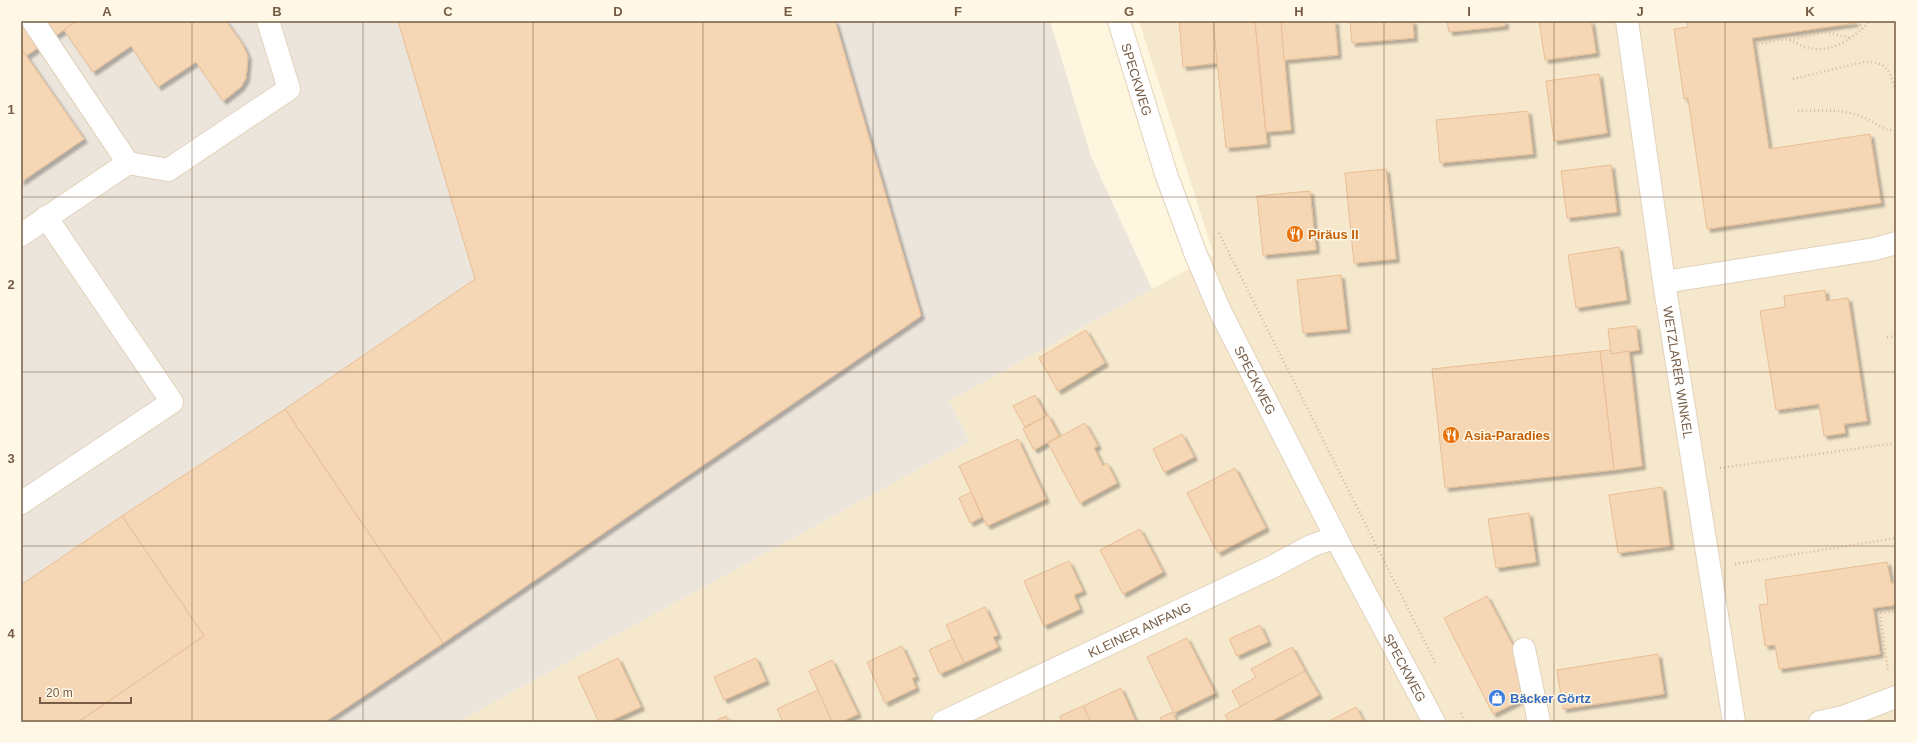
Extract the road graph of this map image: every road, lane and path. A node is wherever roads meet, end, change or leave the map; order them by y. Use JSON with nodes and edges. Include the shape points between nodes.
{"nodes":[{"id":1,"x":33,"y":21,"type":"edge"},
{"id":2,"x":268,"y":21,"type":"edge"},
{"id":3,"x":1119,"y":21,"type":"edge"},
{"id":4,"x":1628,"y":21,"type":"edge"},
{"id":5,"x":1859,"y":21,"type":"edge"},
{"id":6,"x":1870,"y":21,"type":"edge"},
{"id":7,"x":1862,"y":30,"type":"junction"},
{"id":8,"x":1852,"y":38,"type":"junction"},
{"id":9,"x":1790,"y":40,"type":"junction"},
{"id":10,"x":1754,"y":46,"type":"dead end"},
{"id":11,"x":1793,"y":79,"type":"dead end"},
{"id":12,"x":1896,"y":92,"type":"edge"},
{"id":13,"x":1798,"y":111,"type":"dead end"},
{"id":14,"x":1896,"y":130,"type":"edge"},
{"id":15,"x":128,"y":164,"type":"junction"},
{"id":16,"x":46,"y":217,"type":"junction"},
{"id":17,"x":1218,"y":230,"type":"dead end"},
{"id":18,"x":21,"y":235,"type":"edge"},
{"id":19,"x":1896,"y":243,"type":"edge"},
{"id":20,"x":1664,"y":282,"type":"junction"},
{"id":21,"x":1896,"y":336,"type":"edge"},
{"id":22,"x":1887,"y":337,"type":"dead end"},
{"id":23,"x":1896,"y":443,"type":"edge"},
{"id":24,"x":1694,"y":472,"type":"junction"},
{"id":25,"x":21,"y":503,"type":"edge"},
{"id":26,"x":1336,"y":537,"type":"junction"},
{"id":27,"x":1896,"y":538,"type":"edge"},
{"id":28,"x":1709,"y":568,"type":"junction"},
{"id":29,"x":1873,"y":611,"type":"dead end"},
{"id":30,"x":1896,"y":611,"type":"edge"},
{"id":31,"x":1880,"y":613,"type":"junction"},
{"id":32,"x":1524,"y":649,"type":"dead end"},
{"id":33,"x":1437,"y":666,"type":"dead end"},
{"id":34,"x":1894,"y":698,"type":"edge"},
{"id":35,"x":1458,"y":708,"type":"dead end"},
{"id":36,"x":943,"y":722,"type":"edge"},
{"id":37,"x":1434,"y":722,"type":"edge"},
{"id":38,"x":1465,"y":722,"type":"edge"},
{"id":39,"x":1539,"y":722,"type":"edge"},
{"id":40,"x":1734,"y":722,"type":"edge"},
{"id":41,"x":1820,"y":722,"type":"edge"}],
"edges":[{"from":1,"to":15,"type":"street"},
{"from":2,"to":15,"type":"street","via":[[290,89],[168,170]]},
{"from":3,"to":26,"type":"street","name":"SPECKWEG","via":[[1166,174],[1196,255],[1220,311]]},
{"from":4,"to":20,"type":"street","name":"WETZLARER WINKEL"},
{"from":5,"to":7,"type":"path"},
{"from":6,"to":7,"type":"path"},
{"from":7,"to":8,"type":"path"},
{"from":8,"to":9,"type":"path","via":[[1825,32]]},
{"from":8,"to":9,"type":"path","via":[[1842,44],[1817,50]]},
{"from":9,"to":10,"type":"path"},
{"from":11,"to":12,"type":"path","via":[[1873,62],[1881,64],[1891,74]]},
{"from":13,"to":14,"type":"path","via":[[1828,110],[1851,113],[1886,129]]},
{"from":15,"to":16,"type":"street"},
{"from":16,"to":18,"type":"street"},
{"from":16,"to":25,"type":"street","via":[[172,402]]},
{"from":17,"to":33,"type":"path"},
{"from":19,"to":20,"type":"street","via":[[1875,249]]},
{"from":20,"to":24,"type":"street","name":"WETZLARER WINKEL"},
{"from":21,"to":22,"type":"path"},
{"from":23,"to":24,"type":"path"},
{"from":24,"to":28,"type":"street","name":"WETZLARER WINKEL"},
{"from":26,"to":36,"type":"street","name":"KLEINER ANFANG","via":[[1311,546],[1284,562]]},
{"from":26,"to":37,"type":"street","name":"SPECKWEG"},
{"from":27,"to":28,"type":"path"},
{"from":28,"to":40,"type":"street","name":"WETZLARER WINKEL"},
{"from":29,"to":31,"type":"path"},
{"from":30,"to":31,"type":"path"},
{"from":31,"to":34,"type":"path"},
{"from":32,"to":39,"type":"street"},
{"from":34,"to":41,"type":"street","via":[[1843,717]]},
{"from":35,"to":38,"type":"path"}]}
